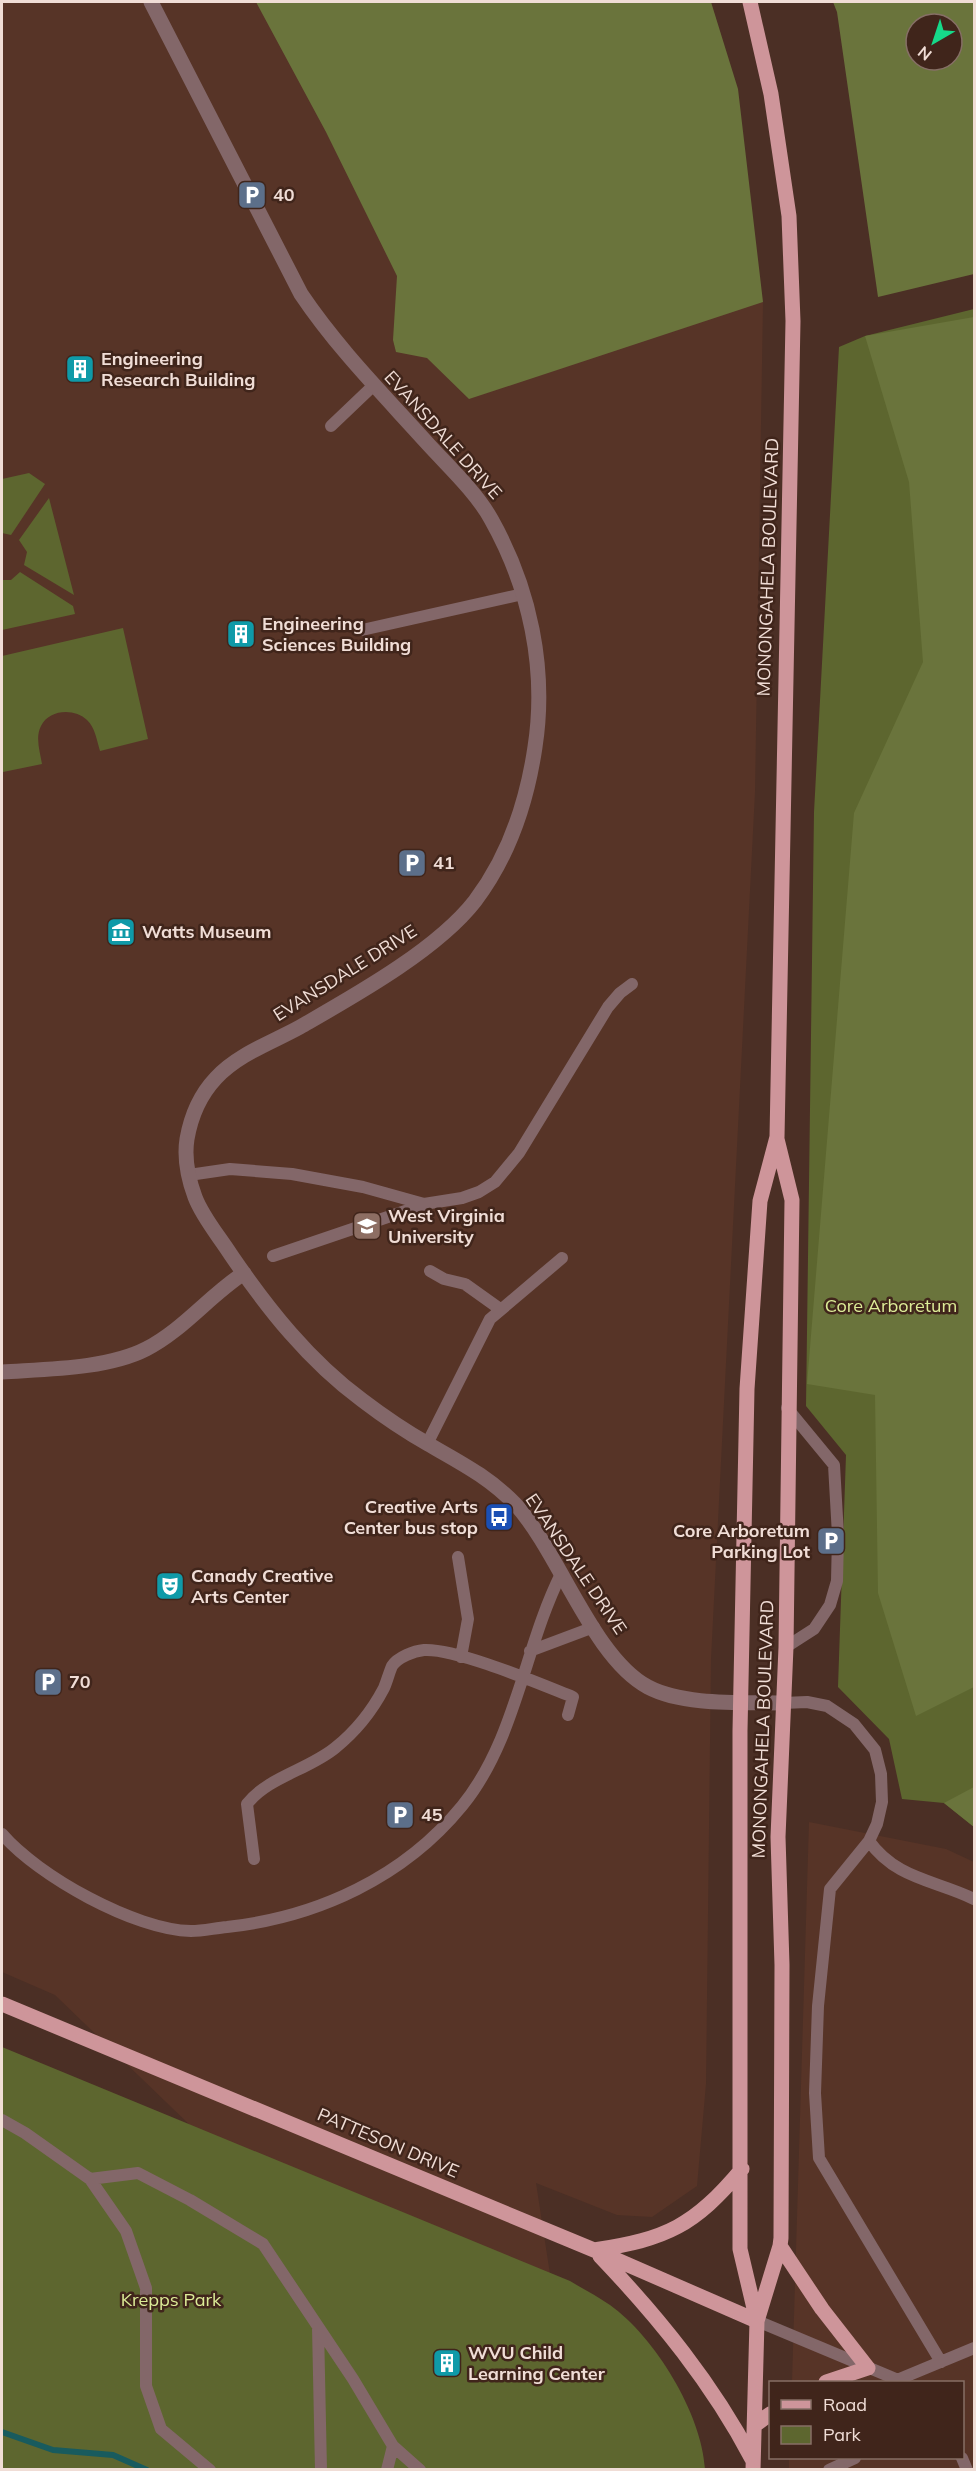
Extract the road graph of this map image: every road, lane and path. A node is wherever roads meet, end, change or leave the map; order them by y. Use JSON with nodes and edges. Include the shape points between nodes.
{"nodes":[{"id":1,"x":151,"y":2,"type":"edge"},
{"id":2,"x":750,"y":2,"type":"edge"},
{"id":3,"x":374,"y":385,"type":"junction"},
{"id":4,"x":331,"y":426,"type":"dead end"},
{"id":5,"x":523,"y":594,"type":"junction"},
{"id":6,"x":362,"y":630,"type":"dead end"},
{"id":7,"x":632,"y":984,"type":"dead end"},
{"id":8,"x":777,"y":1137,"type":"junction"},
{"id":9,"x":189,"y":1175,"type":"junction"},
{"id":10,"x":424,"y":1204,"type":"junction"},
{"id":11,"x":273,"y":1256,"type":"dead end"},
{"id":12,"x":561,"y":1258,"type":"dead end"},
{"id":13,"x":430,"y":1270,"type":"dead end"},
{"id":14,"x":243,"y":1273,"type":"junction"},
{"id":15,"x":500,"y":1309,"type":"junction"},
{"id":16,"x":2,"y":1372,"type":"edge"},
{"id":17,"x":788,"y":1408,"type":"junction"},
{"id":18,"x":427,"y":1444,"type":"junction"},
{"id":19,"x":458,"y":1557,"type":"dead end"},
{"id":20,"x":561,"y":1574,"type":"junction"},
{"id":21,"x":594,"y":1628,"type":"junction"},
{"id":22,"x":786,"y":1647,"type":"junction"},
{"id":23,"x":531,"y":1652,"type":"junction"},
{"id":24,"x":461,"y":1657,"type":"junction"},
{"id":25,"x":522,"y":1677,"type":"junction"},
{"id":26,"x":742,"y":1702,"type":"junction"},
{"id":27,"x":783,"y":1703,"type":"junction"},
{"id":28,"x":568,"y":1715,"type":"dead end"},
{"id":29,"x":2,"y":1834,"type":"edge"},
{"id":30,"x":868,"y":1841,"type":"junction"},
{"id":31,"x":254,"y":1859,"type":"dead end"},
{"id":32,"x":975,"y":1899,"type":"edge"},
{"id":33,"x":2,"y":2004,"type":"edge"},
{"id":34,"x":2,"y":2120,"type":"edge"},
{"id":35,"x":742,"y":2169,"type":"junction"},
{"id":36,"x":90,"y":2179,"type":"junction"},
{"id":37,"x":780,"y":2246,"type":"junction"},
{"id":38,"x":594,"y":2250,"type":"junction"},
{"id":39,"x":757,"y":2321,"type":"junction"},
{"id":40,"x":318,"y":2326,"type":"junction"},
{"id":41,"x":975,"y":2348,"type":"edge"},
{"id":42,"x":941,"y":2362,"type":"junction"},
{"id":43,"x":868,"y":2368,"type":"junction"},
{"id":44,"x":829,"y":2381,"type":"edge"},
{"id":45,"x":900,"y":2381,"type":"edge"},
{"id":46,"x":769,"y":2415,"type":"edge"},
{"id":47,"x":755,"y":2425,"type":"junction"},
{"id":48,"x":393,"y":2446,"type":"junction"},
{"id":49,"x":851,"y":2459,"type":"edge"},
{"id":50,"x":753,"y":2465,"type":"edge"},
{"id":51,"x":210,"y":2469,"type":"edge"},
{"id":52,"x":321,"y":2469,"type":"edge"},
{"id":53,"x":387,"y":2469,"type":"edge"},
{"id":54,"x":420,"y":2469,"type":"edge"},
{"id":55,"x":829,"y":2469,"type":"edge"}],
"edges":[{"from":1,"to":3,"type":"street","name":"EVANSDALE DRIVE","via":[[301,294],[328,334]]},
{"from":2,"to":8,"type":"main road","name":"MONONGAHELA BOULEVARD","via":[[771,94],[789,216],[793,321]]},
{"from":3,"to":4,"type":"lane"},
{"from":3,"to":5,"type":"street","name":"EVANSDALE DRIVE","via":[[489,515]]},
{"from":5,"to":6,"type":"lane"},
{"from":5,"to":9,"type":"street","name":"EVANSDALE DRIVE","via":[[536,647],[540,686],[537,735],[517,823],[497,867],[473,903],[423,948],[220,1074],[194,1112],[186,1142]]},
{"from":7,"to":10,"type":"lane","via":[[608,1007],[519,1153],[495,1182],[462,1198]]},
{"from":8,"to":17,"type":"main road","name":"MONONGAHELA BOULEVARD","via":[[792,1200]]},
{"from":8,"to":26,"type":"main road","name":"MONONGAHELA BOULEVARD","via":[[760,1201],[747,1389]]},
{"from":9,"to":10,"type":"lane","via":[[230,1169],[292,1174],[363,1187]]},
{"from":9,"to":14,"type":"street","name":"EVANSDALE DRIVE","via":[[206,1218]]},
{"from":10,"to":11,"type":"lane"},
{"from":12,"to":15,"type":"lane"},
{"from":13,"to":15,"type":"lane","via":[[444,1279],[465,1284]]},
{"from":14,"to":16,"type":"street","via":[[145,1349],[109,1361]]},
{"from":14,"to":18,"type":"street","name":"EVANSDALE DRIVE","via":[[309,1353],[358,1397]]},
{"from":15,"to":18,"type":"lane","via":[[474,1348]]},
{"from":17,"to":22,"type":"main road","name":"MONONGAHELA BOULEVARD"},
{"from":17,"to":22,"type":"lane","via":[[834,1465],[838,1535],[837,1581],[830,1605],[814,1629]]},
{"from":18,"to":20,"type":"street","name":"EVANSDALE DRIVE","via":[[492,1482],[521,1511]]},
{"from":19,"to":24,"type":"lane","via":[[468,1620]]},
{"from":20,"to":21,"type":"street","name":"EVANSDALE DRIVE"},
{"from":20,"to":23,"type":"lane"},
{"from":21,"to":23,"type":"lane"},
{"from":21,"to":26,"type":"street","name":"EVANSDALE DRIVE","via":[[621,1666],[647,1686],[679,1698]]},
{"from":22,"to":27,"type":"main road","name":"MONONGAHELA BOULEVARD"},
{"from":23,"to":25,"type":"lane"},
{"from":24,"to":25,"type":"lane"},
{"from":24,"to":31,"type":"lane","via":[[426,1650],[408,1654],[393,1665],[370,1710],[342,1742],[311,1764],[256,1793],[247,1804]]},
{"from":25,"to":28,"type":"lane","via":[[573,1697]]},
{"from":25,"to":29,"type":"lane","via":[[489,1764],[463,1805],[423,1847],[335,1902],[288,1917],[190,1931],[139,1920],[72,1889],[11,1845]]},
{"from":26,"to":27,"type":"street","name":"EVANSDALE DRIVE"},
{"from":26,"to":35,"type":"main road","name":"MONONGAHELA BOULEVARD"},
{"from":27,"to":30,"type":"lane","via":[[827,1706],[854,1724],[875,1750],[882,1802],[878,1824]]},
{"from":27,"to":37,"type":"main road","name":"MONONGAHELA BOULEVARD","via":[[778,1837],[782,1965]]},
{"from":30,"to":32,"type":"lane","via":[[880,1857],[896,1868]]},
{"from":30,"to":42,"type":"lane","via":[[830,1889],[814,2093],[819,2158]]},
{"from":33,"to":38,"type":"main road","name":"PATTESON DRIVE"},
{"from":34,"to":36,"type":"lane"},
{"from":35,"to":38,"type":"main road","via":[[688,2223],[648,2240]]},
{"from":35,"to":39,"type":"main road","name":"MONONGAHELA BOULEVARD","via":[[740,2249]]},
{"from":36,"to":40,"type":"lane","via":[[138,2173],[263,2244]]},
{"from":36,"to":51,"type":"lane","via":[[126,2231],[146,2288],[146,2386],[161,2429]]},
{"from":37,"to":39,"type":"main road","name":"MONONGAHELA BOULEVARD"},
{"from":37,"to":43,"type":"main road"},
{"from":38,"to":39,"type":"main road","name":"PATTESON DRIVE"},
{"from":38,"to":50,"type":"main road","via":[[640,2298],[692,2363],[724,2408]]},
{"from":39,"to":43,"type":"lane"},
{"from":39,"to":47,"type":"main road","name":"MONONGAHELA BOULEVARD"},
{"from":40,"to":48,"type":"lane"},
{"from":40,"to":52,"type":"lane"},
{"from":41,"to":42,"type":"lane"},
{"from":42,"to":45,"type":"lane"},
{"from":43,"to":44,"type":"main road"},
{"from":43,"to":45,"type":"lane"},
{"from":46,"to":47,"type":"main road"},
{"from":47,"to":50,"type":"main road","name":"MONONGAHELA BOULEVARD"},
{"from":48,"to":53,"type":"lane"},
{"from":48,"to":54,"type":"lane"},
{"from":49,"to":55,"type":"lane"}]}
